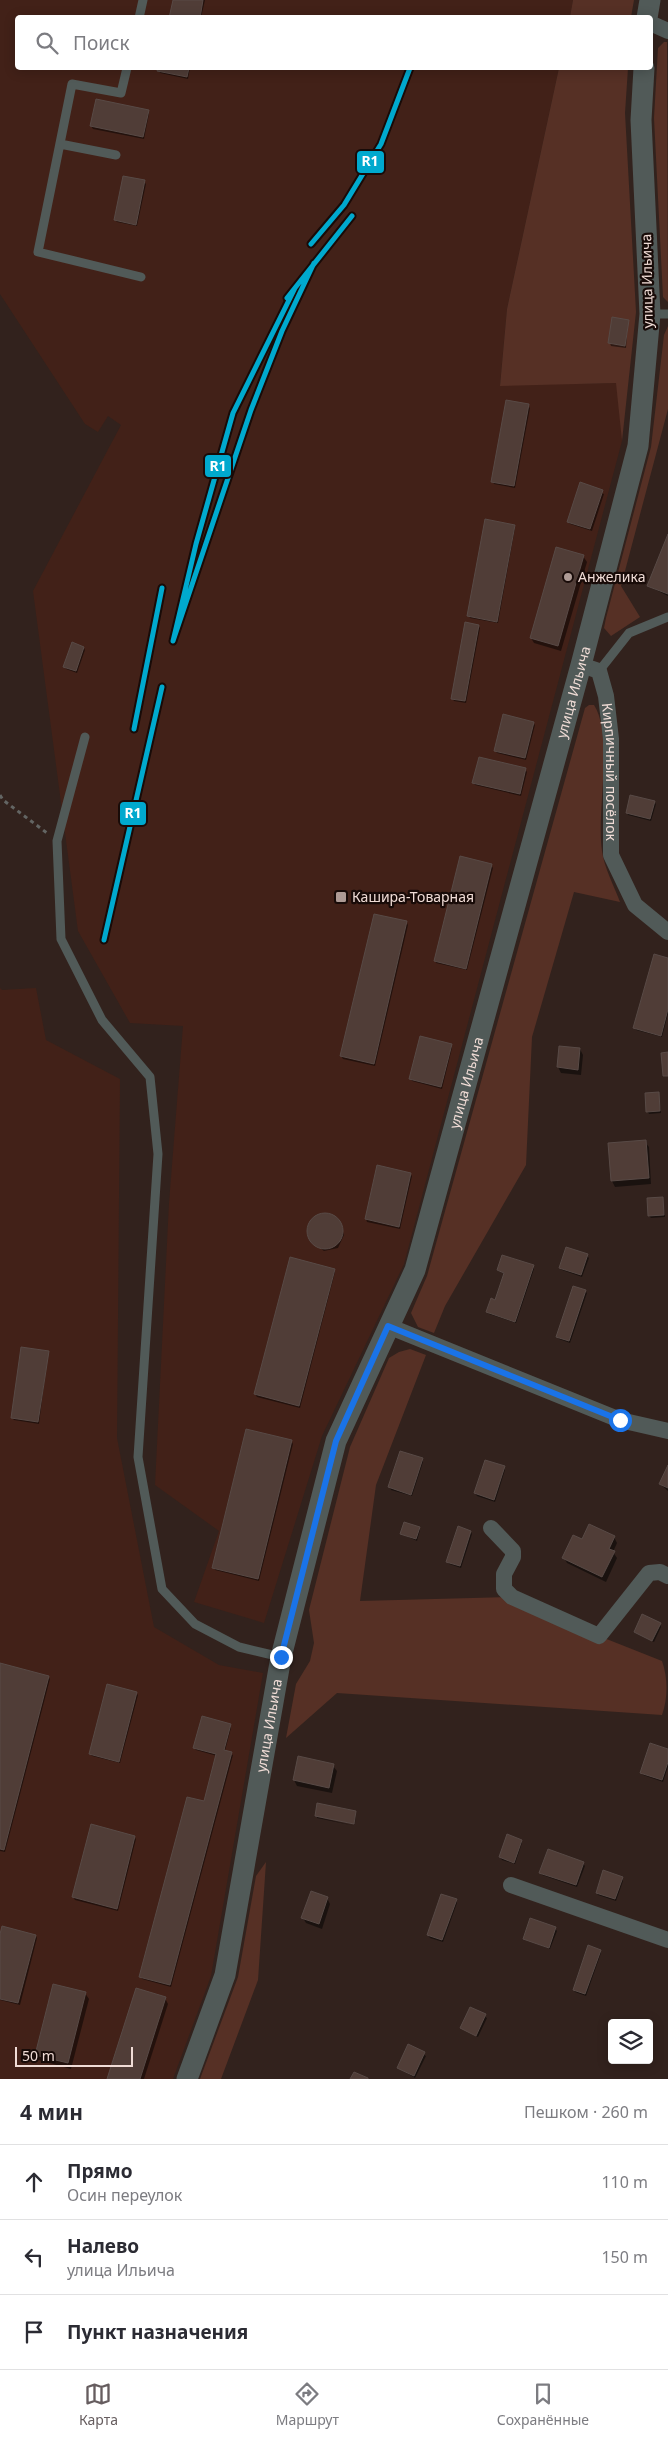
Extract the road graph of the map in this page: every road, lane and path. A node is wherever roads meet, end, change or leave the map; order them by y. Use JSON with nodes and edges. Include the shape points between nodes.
{"nodes":[{"id":1,"x":143,"y":0,"type":"edge"},
{"id":2,"x":650,"y":0,"type":"edge"},
{"id":3,"x":139,"y":15,"type":"edge"},
{"id":4,"x":648,"y":15,"type":"edge"},
{"id":5,"x":653,"y":24,"type":"edge"},
{"id":6,"x":668,"y":31,"type":"edge"},
{"id":7,"x":126,"y":70,"type":"edge"},
{"id":8,"x":644,"y":70,"type":"edge"},
{"id":9,"x":60,"y":144,"type":"junction"},
{"id":10,"x":116,"y":155,"type":"dead end"},
{"id":11,"x":141,"y":277,"type":"dead end"},
{"id":12,"x":659,"y":314,"type":"edge"},
{"id":13,"x":668,"y":617,"type":"edge"},
{"id":14,"x":590,"y":668,"type":"junction"},
{"id":15,"x":85,"y":737,"type":"dead end"},
{"id":16,"x":0,"y":795,"type":"edge"},
{"id":17,"x":58,"y":841,"type":"junction"},
{"id":18,"x":668,"y":932,"type":"edge"},
{"id":19,"x":388,"y":1326,"type":"junction"},
{"id":20,"x":668,"y":1431,"type":"edge"},
{"id":21,"x":491,"y":1528,"type":"dead end"},
{"id":22,"x":668,"y":1576,"type":"edge"},
{"id":23,"x":281,"y":1657,"type":"junction"},
{"id":24,"x":511,"y":1885,"type":"dead end"},
{"id":25,"x":668,"y":1940,"type":"edge"},
{"id":26,"x":187,"y":2079,"type":"edge"}],
"edges":[{"from":1,"to":3,"type":"lane"},
{"from":2,"to":4,"type":"street"},
{"from":5,"to":6,"type":"street"},
{"from":7,"to":9,"type":"lane","via":[[121,92],[72,84]]},
{"from":8,"to":12,"type":"street","name":"улица Ильича","via":[[641,120]]},
{"from":9,"to":10,"type":"lane"},
{"from":9,"to":11,"type":"lane","via":[[38,252]]},
{"from":12,"to":14,"type":"street","name":"улица Ильича","via":[[638,446]]},
{"from":13,"to":14,"type":"lane","via":[[629,633]]},
{"from":14,"to":18,"type":"street","name":"Кирпичный посёлок","via":[[606,696],[612,855],[635,905]]},
{"from":14,"to":19,"type":"street","name":"улица Ильича","via":[[415,1270]]},
{"from":15,"to":17,"type":"lane"},
{"from":16,"to":17,"type":"path"},
{"from":17,"to":23,"type":"lane","via":[[61,939],[102,1020],[150,1077],[158,1154],[138,1457],[162,1589],[195,1624],[239,1647]]},
{"from":19,"to":20,"type":"street","via":[[620,1420]]},
{"from":19,"to":23,"type":"street","name":"улица Ильича","via":[[336,1441]]},
{"from":21,"to":22,"type":"street","via":[[512,1551],[513,1557],[504,1574],[504,1589],[512,1597],[599,1636],[649,1573],[660,1572]]},
{"from":23,"to":26,"type":"street","name":"улица Ильича","via":[[225,1975]]},
{"from":24,"to":25,"type":"street"}]}
